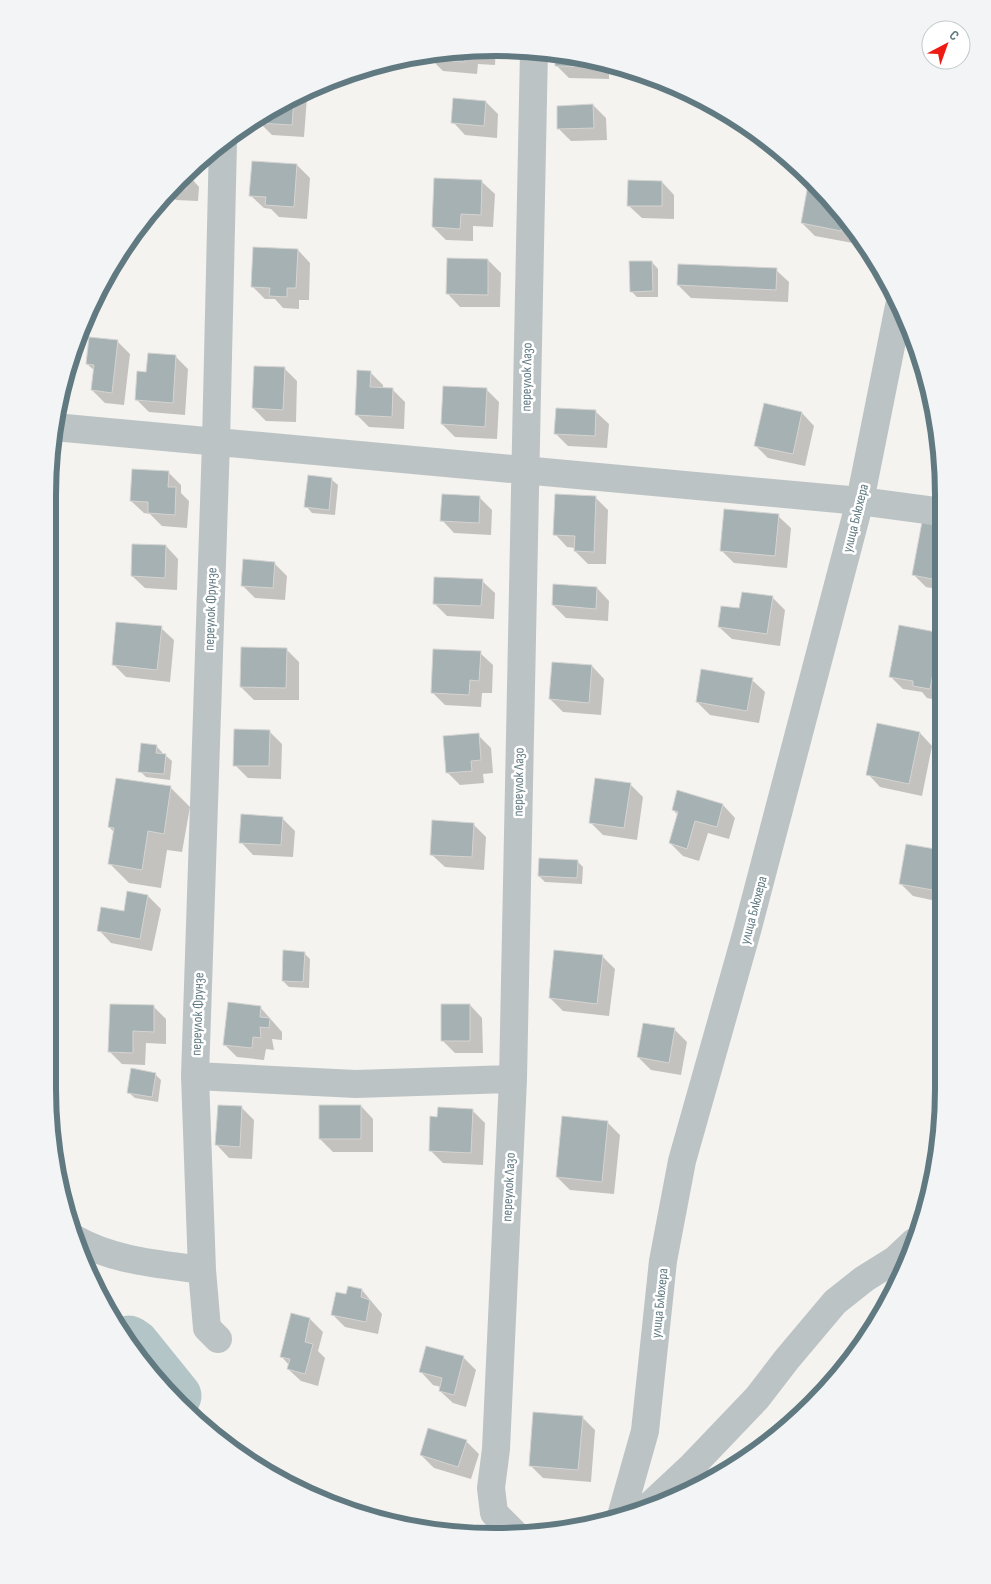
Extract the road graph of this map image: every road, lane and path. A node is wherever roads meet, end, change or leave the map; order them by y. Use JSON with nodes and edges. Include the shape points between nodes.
{"nodes":[{"id":1,"x":534,"y":58,"type":"edge"},
{"id":2,"x":223,"y":151,"type":"edge"},
{"id":3,"x":897,"y":318,"type":"edge"},
{"id":4,"x":62,"y":428,"type":"edge"},
{"id":5,"x":216,"y":442,"type":"junction"},
{"id":6,"x":524,"y":470,"type":"junction"},
{"id":7,"x":860,"y":501,"type":"junction"},
{"id":8,"x":935,"y":511,"type":"edge"},
{"id":9,"x":195,"y":1076,"type":"junction"},
{"id":10,"x":513,"y":1079,"type":"junction"},
{"id":11,"x":86,"y":1245,"type":"edge"},
{"id":12,"x":903,"y":1253,"type":"edge"},
{"id":13,"x":202,"y":1270,"type":"junction"},
{"id":14,"x":218,"y":1339,"type":"dead end"},
{"id":15,"x":661,"y":1495,"type":"edge"},
{"id":16,"x":623,"y":1508,"type":"edge"},
{"id":17,"x":509,"y":1528,"type":"edge"}],
"edges":[{"from":1,"to":6,"type":"street","name":"переулок Лазо"},
{"from":2,"to":5,"type":"street","name":"переулок Фрунзе"},
{"from":3,"to":7,"type":"street","name":"улица Блюхера"},
{"from":4,"to":5,"type":"street"},
{"from":5,"to":6,"type":"street"},
{"from":5,"to":9,"type":"street","name":"переулок Фрунзе"},
{"from":6,"to":7,"type":"street"},
{"from":6,"to":10,"type":"street","name":"переулок Лазо"},
{"from":7,"to":8,"type":"street"},
{"from":7,"to":16,"type":"street","name":"улица Блюхера","via":[[747,932],[682,1161],[664,1261],[645,1431]]},
{"from":9,"to":10,"type":"street","name":"переулок Фрунзе","via":[[356,1084]]},
{"from":9,"to":13,"type":"street","name":"переулок Фрунзе"},
{"from":10,"to":17,"type":"street","name":"переулок Лазо","via":[[496,1449],[491,1488],[494,1513]]},
{"from":11,"to":13,"type":"street","via":[[113,1256]]},
{"from":12,"to":15,"type":"street","via":[[836,1302],[758,1398]]},
{"from":13,"to":14,"type":"street","name":"переулок Фрунзе","via":[[208,1328]]}]}
